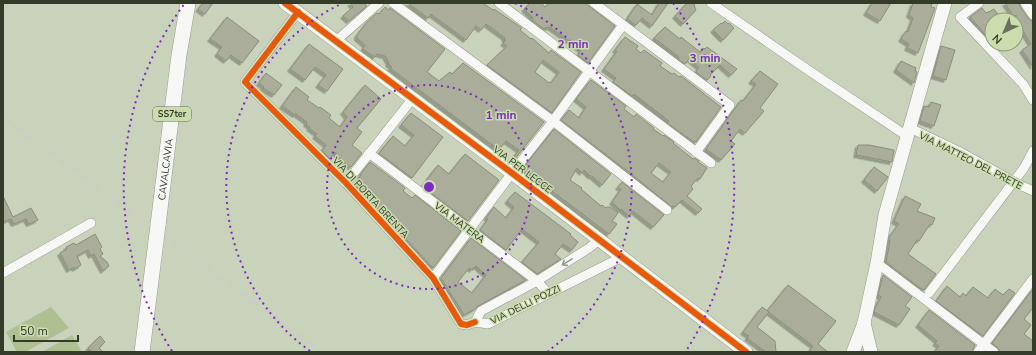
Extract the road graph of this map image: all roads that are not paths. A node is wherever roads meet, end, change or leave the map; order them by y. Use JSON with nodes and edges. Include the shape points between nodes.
{"nodes":[{"id":1,"x":188,"y":3,"type":"edge"},
{"id":2,"x":285,"y":3,"type":"edge"},
{"id":3,"x":379,"y":3,"type":"edge"},
{"id":4,"x":393,"y":3,"type":"edge"},
{"id":5,"x":499,"y":3,"type":"edge"},
{"id":6,"x":594,"y":3,"type":"edge"},
{"id":7,"x":712,"y":3,"type":"edge"},
{"id":8,"x":980,"y":3,"type":"edge"},
{"id":9,"x":1025,"y":3,"type":"edge"},
{"id":10,"x":942,"y":5,"type":"edge"},
{"id":11,"x":298,"y":12,"type":"junction"},
{"id":12,"x":1033,"y":15,"type":"edge"},
{"id":13,"x":623,"y":25,"type":"junction"},
{"id":14,"x":336,"y":41,"type":"junction"},
{"id":15,"x":590,"y":71,"type":"junction"},
{"id":16,"x":413,"y":98,"type":"junction"},
{"id":17,"x":1033,"y":100,"type":"edge"},
{"id":18,"x":553,"y":121,"type":"junction"},
{"id":19,"x":908,"y":132,"type":"junction"},
{"id":20,"x":1033,"y":151,"type":"edge"},
{"id":21,"x":696,"y":152,"type":"junction"},
{"id":22,"x":369,"y":153,"type":"junction"},
{"id":23,"x":711,"y":163,"type":"dead end"},
{"id":24,"x":512,"y":173,"type":"junction"},
{"id":25,"x":346,"y":183,"type":"junction"},
{"id":26,"x":1033,"y":191,"type":"edge"},
{"id":27,"x":667,"y":210,"type":"dead end"},
{"id":28,"x":91,"y":223,"type":"dead end"},
{"id":29,"x":470,"y":230,"type":"junction"},
{"id":30,"x":599,"y":240,"type":"junction"},
{"id":31,"x":622,"y":257,"type":"junction"},
{"id":32,"x":877,"y":263,"type":"junction"},
{"id":33,"x":3,"y":273,"type":"edge"},
{"id":34,"x":433,"y":278,"type":"junction"},
{"id":35,"x":1033,"y":279,"type":"edge"},
{"id":36,"x":537,"y":281,"type":"junction"},
{"id":37,"x":548,"y":293,"type":"junction"},
{"id":38,"x":929,"y":293,"type":"dead end"},
{"id":39,"x":475,"y":322,"type":"junction"},
{"id":40,"x":864,"y":323,"type":"junction"},
{"id":41,"x":984,"y":344,"type":"junction"},
{"id":42,"x":142,"y":352,"type":"edge"},
{"id":43,"x":746,"y":352,"type":"edge"},
{"id":44,"x":853,"y":352,"type":"edge"},
{"id":45,"x":871,"y":352,"type":"edge"},
{"id":46,"x":978,"y":352,"type":"edge"},
{"id":47,"x":994,"y":352,"type":"edge"}],
"edges":[{"from":1,"to":42,"type":"main road","name":"CAVALCAVIA","number":"SS7ter","bridge":true,"via":[[179,55]]},
{"from":2,"to":11,"type":"street","name":"VIA PER LECCE"},
{"from":3,"to":14,"type":"street"},
{"from":4,"to":18,"type":"street"},
{"from":5,"to":15,"type":"street"},
{"from":6,"to":13,"type":"street"},
{"from":7,"to":19,"type":"street","name":"VIA MATTEO DEL PRETE","via":[[811,72]]},
{"from":8,"to":17,"type":"street","via":[[960,17],[1023,84]]},
{"from":9,"to":12,"type":"street"},
{"from":10,"to":19,"type":"street"},
{"from":11,"to":14,"type":"street","name":"VIA PER LECCE"},
{"from":11,"to":25,"type":"street","name":"VIA DI PORTA BRENTA","via":[[245,82]]},
{"from":13,"to":15,"type":"street"},
{"from":13,"to":21,"type":"street","via":[[730,105]]},
{"from":14,"to":16,"type":"street","name":"VIA PER LECCE"},
{"from":15,"to":18,"type":"street"},
{"from":15,"to":21,"type":"street"},
{"from":16,"to":22,"type":"street"},
{"from":16,"to":24,"type":"street","name":"VIA PER LECCE"},
{"from":18,"to":24,"type":"street"},
{"from":18,"to":27,"type":"street"},
{"from":19,"to":26,"type":"street","name":"VIA MATTEO DEL PRETE","bridge":true,"via":[[958,151]]},
{"from":19,"to":32,"type":"street","via":[[885,216]]},
{"from":20,"to":38,"type":"street","via":[[1024,168]]},
{"from":21,"to":23,"type":"street"},
{"from":22,"to":25,"type":"street"},
{"from":22,"to":29,"type":"street","name":"VIA MATERA"},
{"from":24,"to":29,"type":"street"},
{"from":24,"to":30,"type":"street","name":"VIA PER LECCE"},
{"from":25,"to":34,"type":"street","name":"VIA DI PORTA BRENTA"},
{"from":28,"to":33,"type":"street"},
{"from":29,"to":34,"type":"street"},
{"from":29,"to":36,"type":"street","name":"VIA MATERA"},
{"from":30,"to":31,"type":"street","name":"VIA PER LECCE"},
{"from":30,"to":36,"type":"street","name":"VIA DELLI POZZI","one_way":true},
{"from":31,"to":37,"type":"street","name":"VIA DELLI POZZI"},
{"from":31,"to":43,"type":"street","name":"VIA PER LECCE"},
{"from":32,"to":40,"type":"street"},
{"from":32,"to":41,"type":"street"},
{"from":34,"to":39,"type":"street","name":"VIA DI PORTA BRENTA","via":[[461,324]]},
{"from":35,"to":41,"type":"street"},
{"from":36,"to":37,"type":"street","name":"VIA MATERA"},
{"from":36,"to":39,"type":"street","name":"VIA DELLI POZZI","via":[[481,311]]},
{"from":37,"to":39,"type":"street","name":"VIA DELLI POZZI","via":[[488,324]]},
{"from":40,"to":44,"type":"street"},
{"from":40,"to":45,"type":"street"},
{"from":41,"to":46,"type":"street"},
{"from":41,"to":47,"type":"street"}]}
